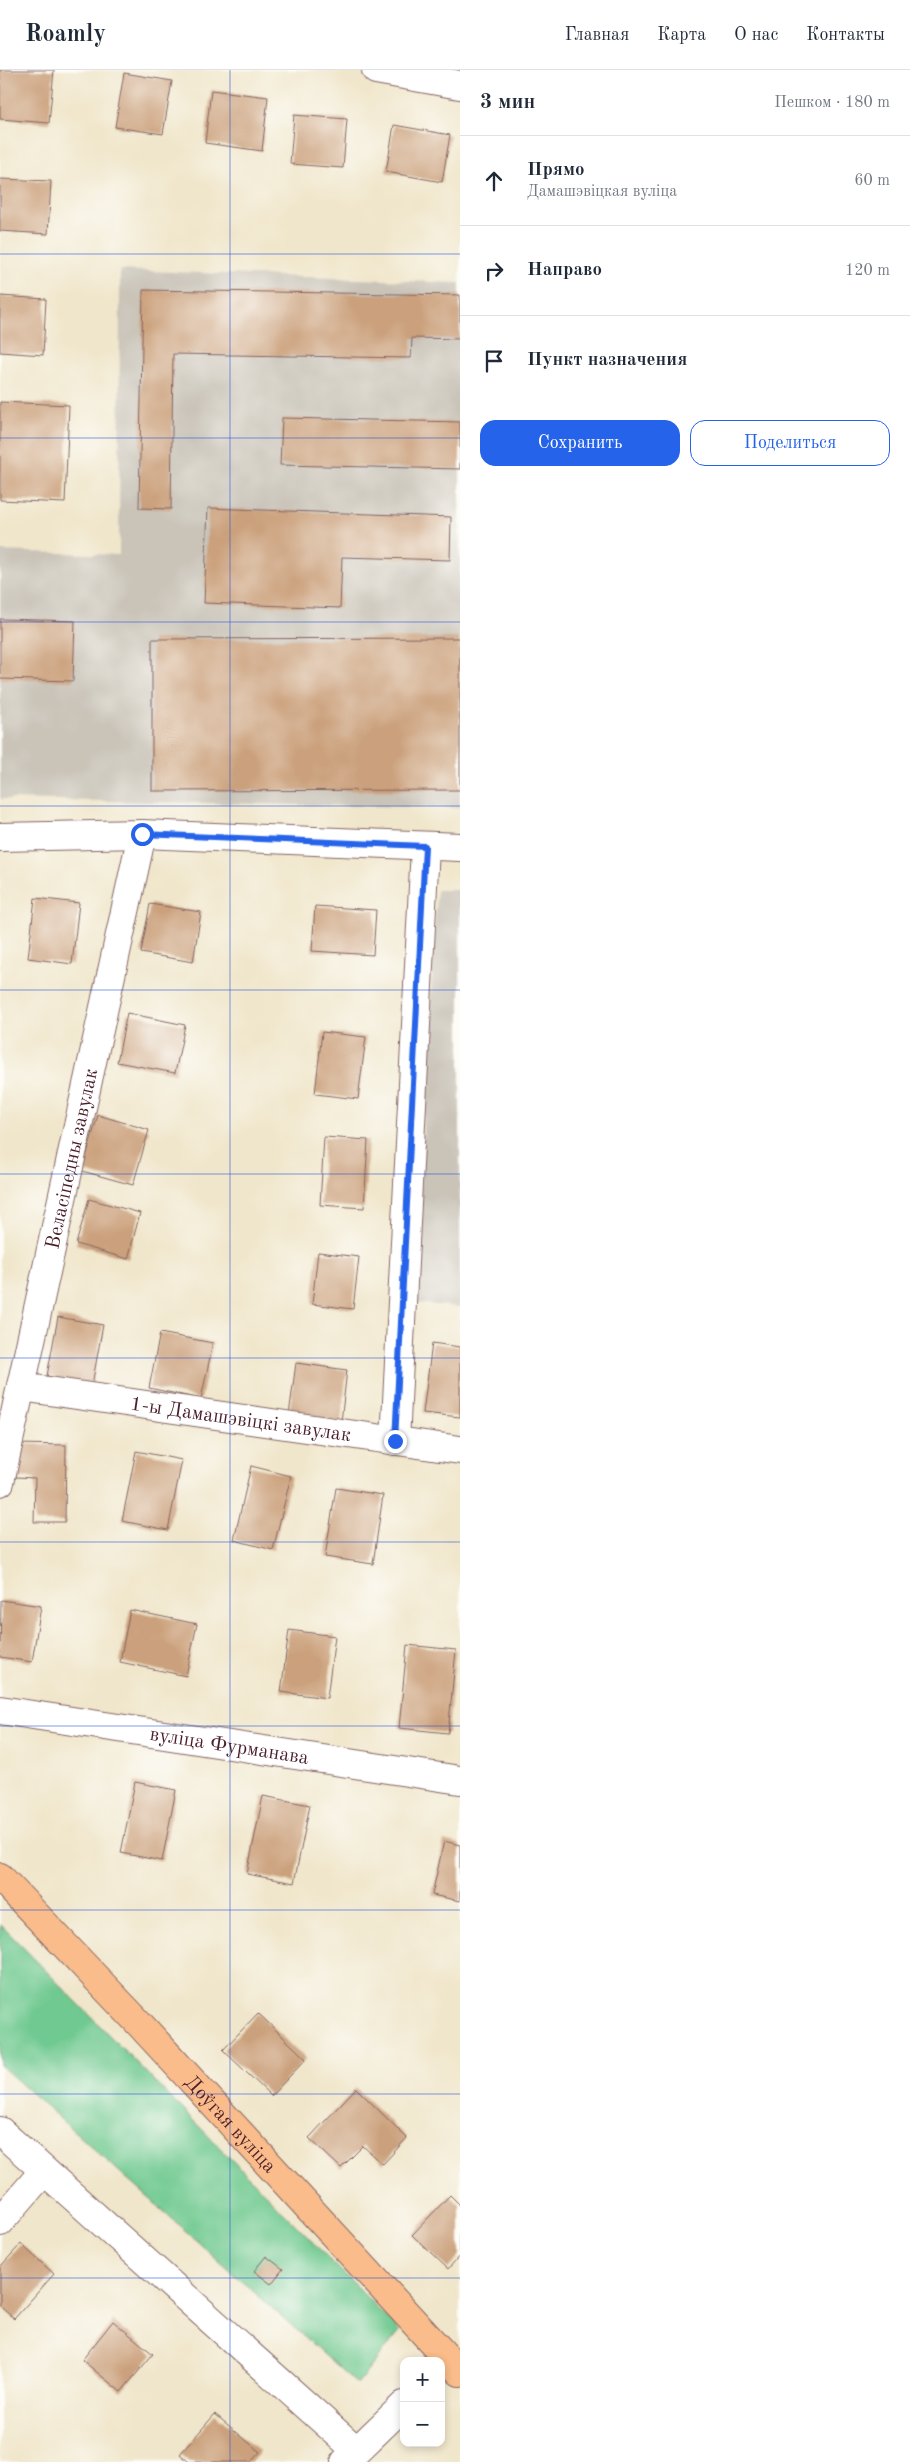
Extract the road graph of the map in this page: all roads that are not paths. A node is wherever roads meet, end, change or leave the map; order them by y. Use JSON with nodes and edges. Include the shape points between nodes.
{"nodes":[{"id":1,"x":376,"y":70,"type":"edge"},
{"id":2,"x":460,"y":85,"type":"edge"},
{"id":3,"x":142,"y":834,"type":"junction"},
{"id":4,"x":0,"y":837,"type":"edge"},
{"id":5,"x":425,"y":846,"type":"junction"},
{"id":6,"x":460,"y":847,"type":"edge"},
{"id":7,"x":21,"y":1387,"type":"junction"},
{"id":8,"x":395,"y":1441,"type":"junction"},
{"id":9,"x":460,"y":1450,"type":"edge"},
{"id":10,"x":0,"y":1482,"type":"edge"},
{"id":11,"x":0,"y":1710,"type":"edge"},
{"id":12,"x":460,"y":1780,"type":"edge"},
{"id":13,"x":0,"y":1877,"type":"edge"},
{"id":14,"x":0,"y":2131,"type":"edge"},
{"id":15,"x":43,"y":2172,"type":"junction"},
{"id":16,"x":0,"y":2222,"type":"edge"},
{"id":17,"x":450,"y":2367,"type":"edge"},
{"id":18,"x":400,"y":2409,"type":"edge"},
{"id":19,"x":350,"y":2456,"type":"edge"}],
"edges":[{"from":1,"to":2,"type":"street"},
{"from":3,"to":4,"type":"street"},
{"from":3,"to":5,"type":"street"},
{"from":3,"to":7,"type":"street","name":"Веласіпедны завулак"},
{"from":5,"to":6,"type":"street"},
{"from":5,"to":8,"type":"street"},
{"from":7,"to":8,"type":"street","name":"1-ы Дамашэвіцкі завулак"},
{"from":7,"to":10,"type":"street","name":"Веласіпедны завулак"},
{"from":8,"to":9,"type":"street","name":"1-ы Дамашэвіцкі завулак"},
{"from":11,"to":12,"type":"street","name":"вуліца Фурманава"},
{"from":13,"to":17,"type":"main road","name":"Доўгая вуліца","via":[[134,2019]]},
{"from":14,"to":15,"type":"street"},
{"from":15,"to":16,"type":"street"},
{"from":15,"to":19,"type":"street"},
{"from":18,"to":19,"type":"street"}]}
